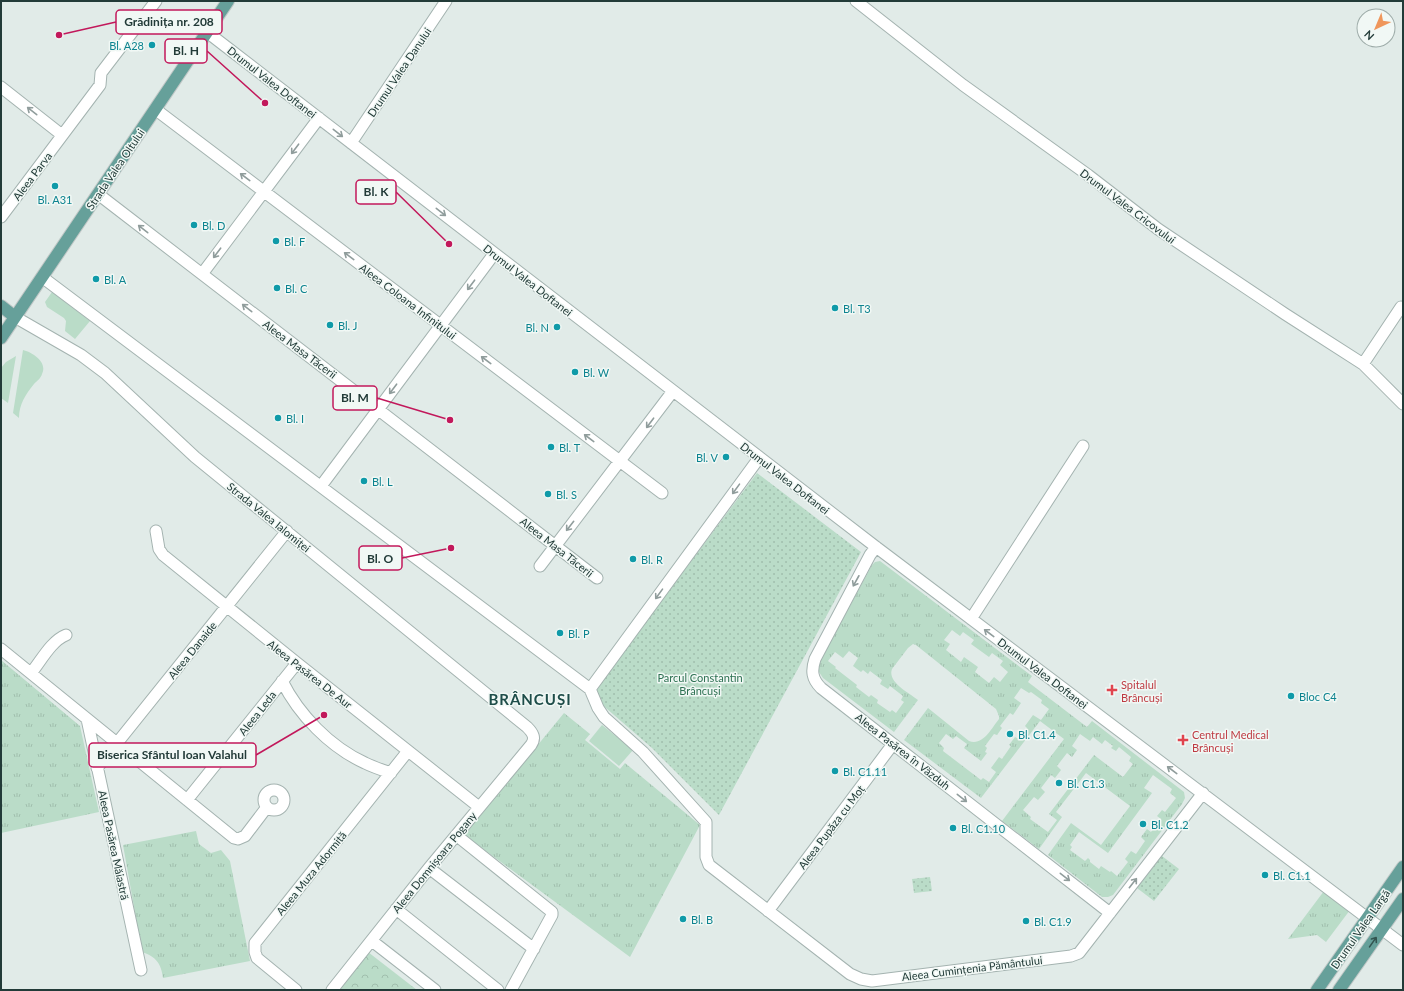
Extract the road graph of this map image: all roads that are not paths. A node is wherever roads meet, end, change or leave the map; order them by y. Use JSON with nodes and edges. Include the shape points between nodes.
{"nodes":[{"id":1,"x":156,"y":1,"type":"edge"},
{"id":2,"x":228,"y":1,"type":"edge"},
{"id":3,"x":446,"y":1,"type":"edge"},
{"id":4,"x":856,"y":1,"type":"edge"},
{"id":5,"x":207,"y":32,"type":"junction"},
{"id":6,"x":1,"y":87,"type":"edge"},
{"id":7,"x":155,"y":109,"type":"junction"},
{"id":8,"x":319,"y":118,"type":"junction"},
{"id":9,"x":62,"y":135,"type":"junction"},
{"id":10,"x":351,"y":143,"type":"junction"},
{"id":11,"x":264,"y":191,"type":"junction"},
{"id":12,"x":98,"y":194,"type":"junction"},
{"id":13,"x":1,"y":217,"type":"edge"},
{"id":14,"x":494,"y":254,"type":"junction"},
{"id":15,"x":202,"y":274,"type":"junction"},
{"id":16,"x":42,"y":277,"type":"junction"},
{"id":17,"x":1,"y":306,"type":"edge"},
{"id":18,"x":1401,"y":308,"type":"dead end"},
{"id":19,"x":15,"y":317,"type":"junction"},
{"id":20,"x":440,"y":325,"type":"junction"},
{"id":21,"x":1,"y":338,"type":"edge"},
{"id":22,"x":1363,"y":364,"type":"junction"},
{"id":23,"x":673,"y":391,"type":"junction"},
{"id":24,"x":1403,"y":404,"type":"edge"},
{"id":25,"x":378,"y":409,"type":"junction"},
{"id":26,"x":1082,"y":446,"type":"dead end"},
{"id":27,"x":759,"y":458,"type":"junction"},
{"id":28,"x":620,"y":462,"type":"junction"},
{"id":29,"x":321,"y":486,"type":"junction"},
{"id":30,"x":662,"y":493,"type":"dead end"},
{"id":31,"x":156,"y":531,"type":"dead end"},
{"id":32,"x":287,"y":531,"type":"junction"},
{"id":33,"x":555,"y":545,"type":"junction"},
{"id":34,"x":876,"y":547,"type":"junction"},
{"id":35,"x":540,"y":566,"type":"dead end"},
{"id":36,"x":597,"y":578,"type":"dead end"},
{"id":37,"x":227,"y":607,"type":"junction"},
{"id":38,"x":971,"y":618,"type":"junction"},
{"id":39,"x":66,"y":635,"type":"dead end"},
{"id":40,"x":1,"y":649,"type":"edge"},
{"id":41,"x":296,"y":663,"type":"junction"},
{"id":42,"x":31,"y":674,"type":"junction"},
{"id":43,"x":282,"y":681,"type":"junction"},
{"id":44,"x":590,"y":689,"type":"junction"},
{"id":45,"x":87,"y":719,"type":"junction"},
{"id":46,"x":533,"y":734,"type":"joint"},
{"id":47,"x":117,"y":743,"type":"junction"},
{"id":48,"x":893,"y":744,"type":"junction"},
{"id":49,"x":408,"y":751,"type":"junction"},
{"id":50,"x":97,"y":768,"type":"junction"},
{"id":51,"x":391,"y":773,"type":"junction"},
{"id":52,"x":1203,"y":793,"type":"junction"},
{"id":53,"x":187,"y":800,"type":"junction"},
{"id":54,"x":267,"y":807,"type":"dead end"},
{"id":55,"x":479,"y":807,"type":"junction"},
{"id":56,"x":456,"y":835,"type":"junction"},
{"id":57,"x":1403,"y":867,"type":"edge"},
{"id":58,"x":429,"y":868,"type":"junction"},
{"id":59,"x":1403,"y":899,"type":"edge"},
{"id":60,"x":396,"y":909,"type":"junction"},
{"id":61,"x":768,"y":911,"type":"junction"},
{"id":62,"x":1110,"y":913,"type":"junction"},
{"id":63,"x":1367,"y":918,"type":"junction"},
{"id":64,"x":1382,"y":929,"type":"junction"},
{"id":65,"x":372,"y":940,"type":"junction"},
{"id":66,"x":1403,"y":945,"type":"edge"},
{"id":67,"x":534,"y":949,"type":"junction"},
{"id":68,"x":142,"y":970,"type":"dead end"},
{"id":69,"x":296,"y":990,"type":"edge"},
{"id":70,"x":332,"y":990,"type":"edge"},
{"id":71,"x":435,"y":990,"type":"edge"},
{"id":72,"x":498,"y":990,"type":"edge"},
{"id":73,"x":511,"y":990,"type":"edge"},
{"id":74,"x":1317,"y":990,"type":"edge"},
{"id":75,"x":1339,"y":990,"type":"edge"}],
"edges":[{"from":1,"to":9,"type":"street","name":"Aleea Parva","via":[[101,73],[100,84]]},
{"from":2,"to":5,"type":"main road","name":"Strada Valea Oltului"},
{"from":3,"to":10,"type":"street","name":"Drumul Valea Danului"},
{"from":4,"to":22,"type":"street","name":"Drumul Valea Cricovului","via":[[968,90],[1088,175],[1158,229]]},
{"from":5,"to":7,"type":"main road","name":"Strada Valea Oltului"},
{"from":5,"to":8,"type":"street","name":"Drumul Valea Doftanei"},
{"from":9,"to":6,"type":"street","one_way":true},
{"from":11,"to":7,"type":"street","name":"Aleea Coloana Infinitului","one_way":true},
{"from":7,"to":12,"type":"main road","name":"Strada Valea Oltului"},
{"from":8,"to":10,"type":"street","name":"Drumul Valea Doftanei","one_way":true},
{"from":8,"to":11,"type":"street","one_way":true},
{"from":9,"to":13,"type":"street","name":"Aleea Parva"},
{"from":10,"to":14,"type":"street","name":"Drumul Valea Doftanei","one_way":true},
{"from":11,"to":15,"type":"street","one_way":true},
{"from":20,"to":11,"type":"street","name":"Aleea Coloana Infinitului","one_way":true},
{"from":15,"to":12,"type":"street","name":"Aleea Masa Tăcerii","one_way":true},
{"from":12,"to":16,"type":"main road","name":"Strada Valea Oltului"},
{"from":14,"to":20,"type":"street","one_way":true},
{"from":14,"to":23,"type":"street","name":"Drumul Valea Doftanei"},
{"from":25,"to":15,"type":"street","name":"Aleea Masa Tăcerii","one_way":true},
{"from":16,"to":19,"type":"main road","name":"Strada Valea Oltului"},
{"from":16,"to":29,"type":"street"},
{"from":17,"to":19,"type":"main road","name":"Strada Valea Ialomiței"},
{"from":18,"to":22,"type":"street"},
{"from":19,"to":21,"type":"main road","name":"Strada Valea Oltului"},
{"from":19,"to":32,"type":"street","name":"Strada Valea Ialomiței","via":[[71,349],[101,370],[190,452]]},
{"from":20,"to":25,"type":"street","one_way":true},
{"from":28,"to":20,"type":"street","name":"Aleea Coloana Infinitului","one_way":true},
{"from":22,"to":24,"type":"street","name":"Drumul Valea Cricovului"},
{"from":23,"to":27,"type":"street","name":"Drumul Valea Doftanei"},
{"from":23,"to":28,"type":"street","one_way":true},
{"from":25,"to":29,"type":"street"},
{"from":25,"to":33,"type":"street","name":"Aleea Masa Tăcerii"},
{"from":26,"to":38,"type":"street"},
{"from":27,"to":34,"type":"street","name":"Drumul Valea Doftanei"},
{"from":27,"to":44,"type":"street","one_way":true},
{"from":28,"to":30,"type":"street","name":"Aleea Coloana Infinitului"},
{"from":28,"to":33,"type":"street","one_way":true},
{"from":29,"to":44,"type":"street"},
{"from":31,"to":37,"type":"street","name":"Aleea Pasărea De Aur","via":[[159,549],[163,555]]},
{"from":32,"to":37,"type":"street","name":"Aleea Danaide"},
{"from":32,"to":46,"type":"street","name":"Strada Valea Ialomiței","via":[[528,727]]},
{"from":33,"to":35,"type":"street"},
{"from":33,"to":36,"type":"street","name":"Aleea Masa Tăcerii"},
{"from":34,"to":38,"type":"street","name":"Drumul Valea Doftanei"},
{"from":34,"to":48,"type":"street","name":"Aleea Pasărea în Văzduh","one_way":true,"via":[[815,659],[812,673],[821,688]]},
{"from":37,"to":41,"type":"street","name":"Aleea Pasărea De Aur"},
{"from":37,"to":47,"type":"street","name":"Aleea Danaide"},
{"from":52,"to":38,"type":"street","name":"Drumul Valea Doftanei","one_way":true},
{"from":39,"to":42,"type":"street","via":[[54,643]]},
{"from":40,"to":42,"type":"street"},
{"from":41,"to":43,"type":"street","name":"Aleea Leda"},
{"from":41,"to":49,"type":"street","name":"Aleea Pasărea De Aur"},
{"from":42,"to":45,"type":"street"},
{"from":43,"to":51,"type":"street","name":"Aleea Pasărea De Aur","via":[[300,711],[325,736],[364,763]]},
{"from":43,"to":53,"type":"street","name":"Aleea Leda"},
{"from":44,"to":61,"type":"street","name":"Aleea Cumințenia Pământului","via":[[604,717],[643,752],[706,822],[706,858],[709,865]]},
{"from":45,"to":47,"type":"street"},
{"from":45,"to":50,"type":"street","name":"Aleea Pasărea Măiastră"},
{"from":46,"to":55,"type":"street","name":"Aleea Domnișoara Pogany","via":[[532,745]]},
{"from":47,"to":50,"type":"street","name":"Aleea Danaide"},
{"from":47,"to":53,"type":"street"},
{"from":48,"to":61,"type":"street","name":"Aleea Pupăza cu Moț"},
{"from":48,"to":62,"type":"street","name":"Aleea Pasărea în Văzduh","one_way":true},
{"from":49,"to":51,"type":"street","name":"Aleea Muza Adormită"},
{"from":49,"to":55,"type":"street","name":"Aleea Pasărea De Aur"},
{"from":50,"to":68,"type":"street","name":"Aleea Pasărea Măiastră"},
{"from":51,"to":69,"type":"street","name":"Aleea Muza Adormită","via":[[255,943],[257,958]]},
{"from":62,"to":52,"type":"street","name":"Aleea Cumințenia Pământului","one_way":true},
{"from":52,"to":63,"type":"street","name":"Drumul Valea Doftanei"},
{"from":53,"to":54,"type":"street","via":[[238,839],[245,836]]},
{"from":55,"to":56,"type":"street","name":"Aleea Domnișoara Pogany"},
{"from":56,"to":58,"type":"street","name":"Aleea Domnișoara Pogany"},
{"from":56,"to":67,"type":"street","via":[[550,909],[552,915]]},
{"from":57,"to":63,"type":"main road","name":"Drumul Valea Largă"},
{"from":58,"to":60,"type":"street","name":"Aleea Domnișoara Pogany"},
{"from":58,"to":67,"type":"street"},
{"from":59,"to":64,"type":"main road","name":"Drumul Valea Largă"},
{"from":60,"to":65,"type":"street","name":"Aleea Domnișoara Pogany"},
{"from":60,"to":72,"type":"street"},
{"from":61,"to":62,"type":"street","name":"Aleea Cumințenia Pământului","via":[[850,974],[872,981],[1074,955],[1082,949]]},
{"from":63,"to":64,"type":"street","name":"Drumul Valea Doftanei"},
{"from":63,"to":74,"type":"main road","name":"Drumul Valea Largă"},
{"from":64,"to":66,"type":"street"},
{"from":75,"to":64,"type":"main road","name":"Drumul Valea Largă","one_way":true},
{"from":65,"to":70,"type":"street","name":"Aleea Domnișoara Pogany"},
{"from":65,"to":71,"type":"street"},
{"from":67,"to":73,"type":"street"}]}
